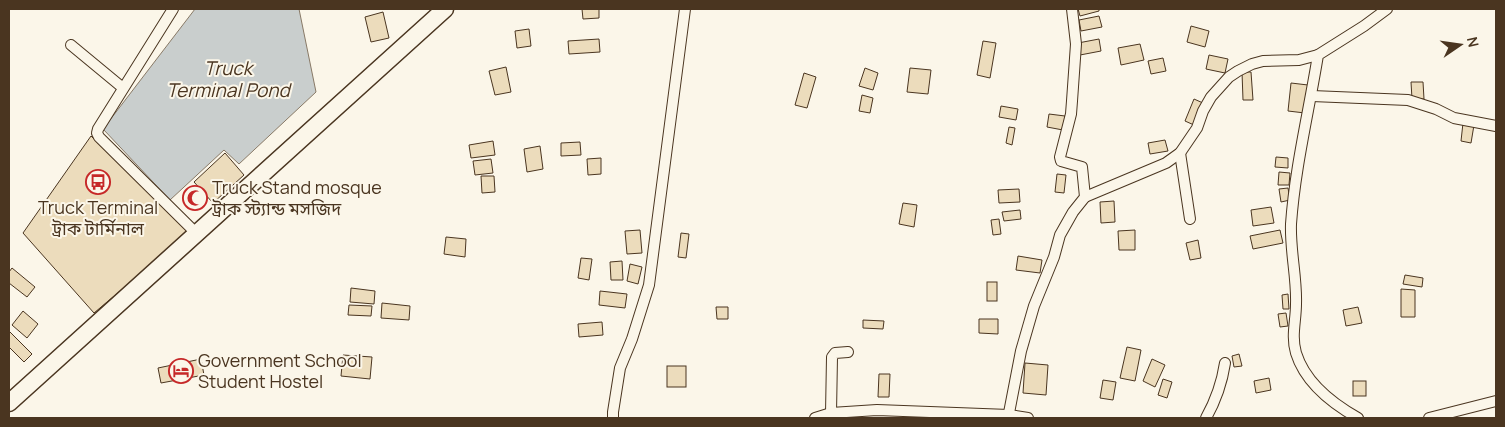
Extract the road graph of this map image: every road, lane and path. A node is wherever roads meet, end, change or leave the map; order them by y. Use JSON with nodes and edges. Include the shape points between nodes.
{"nodes":[{"id":1,"x":173,"y":9,"type":"edge"},
{"id":2,"x":445,"y":9,"type":"edge"},
{"id":3,"x":685,"y":9,"type":"edge"},
{"id":4,"x":1072,"y":9,"type":"edge"},
{"id":5,"x":1386,"y":9,"type":"edge"},
{"id":6,"x":71,"y":45,"type":"dead end"},
{"id":7,"x":1318,"y":55,"type":"junction"},
{"id":8,"x":123,"y":88,"type":"junction"},
{"id":9,"x":1312,"y":96,"type":"junction"},
{"id":10,"x":1496,"y":126,"type":"edge"},
{"id":11,"x":1180,"y":153,"type":"junction"},
{"id":12,"x":1085,"y":197,"type":"junction"},
{"id":13,"x":1190,"y":219,"type":"dead end"},
{"id":14,"x":196,"y":233,"type":"junction"},
{"id":15,"x":848,"y":352,"type":"dead end"},
{"id":16,"x":1225,"y":362,"type":"dead end"},
{"id":17,"x":1496,"y":401,"type":"edge"},
{"id":18,"x":9,"y":403,"type":"edge"},
{"id":19,"x":831,"y":413,"type":"junction"},
{"id":20,"x":1447,"y":416,"type":"edge"},
{"id":21,"x":1008,"y":417,"type":"edge"},
{"id":22,"x":613,"y":418,"type":"edge"},
{"id":23,"x":815,"y":418,"type":"edge"},
{"id":24,"x":1028,"y":418,"type":"edge"},
{"id":25,"x":1206,"y":418,"type":"edge"},
{"id":26,"x":1358,"y":418,"type":"edge"},
{"id":27,"x":1429,"y":418,"type":"edge"}],
"edges":[{"from":1,"to":8,"type":"street"},
{"from":2,"to":14,"type":"highway"},
{"from":3,"to":22,"type":"street","via":[[649,285],[620,368]]},
{"from":4,"to":12,"type":"street","via":[[1076,44],[1071,114],[1060,157],[1061,161],[1082,167]]},
{"from":5,"to":7,"type":"street"},
{"from":6,"to":8,"type":"street"},
{"from":7,"to":9,"type":"street"},
{"from":7,"to":11,"type":"street","via":[[1299,60],[1263,60],[1233,74],[1211,97],[1197,128]]},
{"from":8,"to":14,"type":"street","via":[[98,129],[99,137]]},
{"from":9,"to":10,"type":"street","via":[[1408,100],[1454,118]]},
{"from":9,"to":26,"type":"street","via":[[1296,179],[1291,226],[1296,305],[1293,334],[1296,354],[1307,374],[1327,396]]},
{"from":11,"to":12,"type":"street","via":[[1166,163]]},
{"from":11,"to":13,"type":"street"},
{"from":12,"to":21,"type":"street","via":[[1060,235],[1034,306]]},
{"from":14,"to":18,"type":"highway"},
{"from":15,"to":19,"type":"street","via":[[832,356]]},
{"from":16,"to":25,"type":"street","via":[[1223,378]]},
{"from":17,"to":20,"type":"street"},
{"from":19,"to":21,"type":"street","via":[[877,410]]},
{"from":19,"to":23,"type":"street"},
{"from":20,"to":27,"type":"street"},
{"from":21,"to":24,"type":"street"}]}
